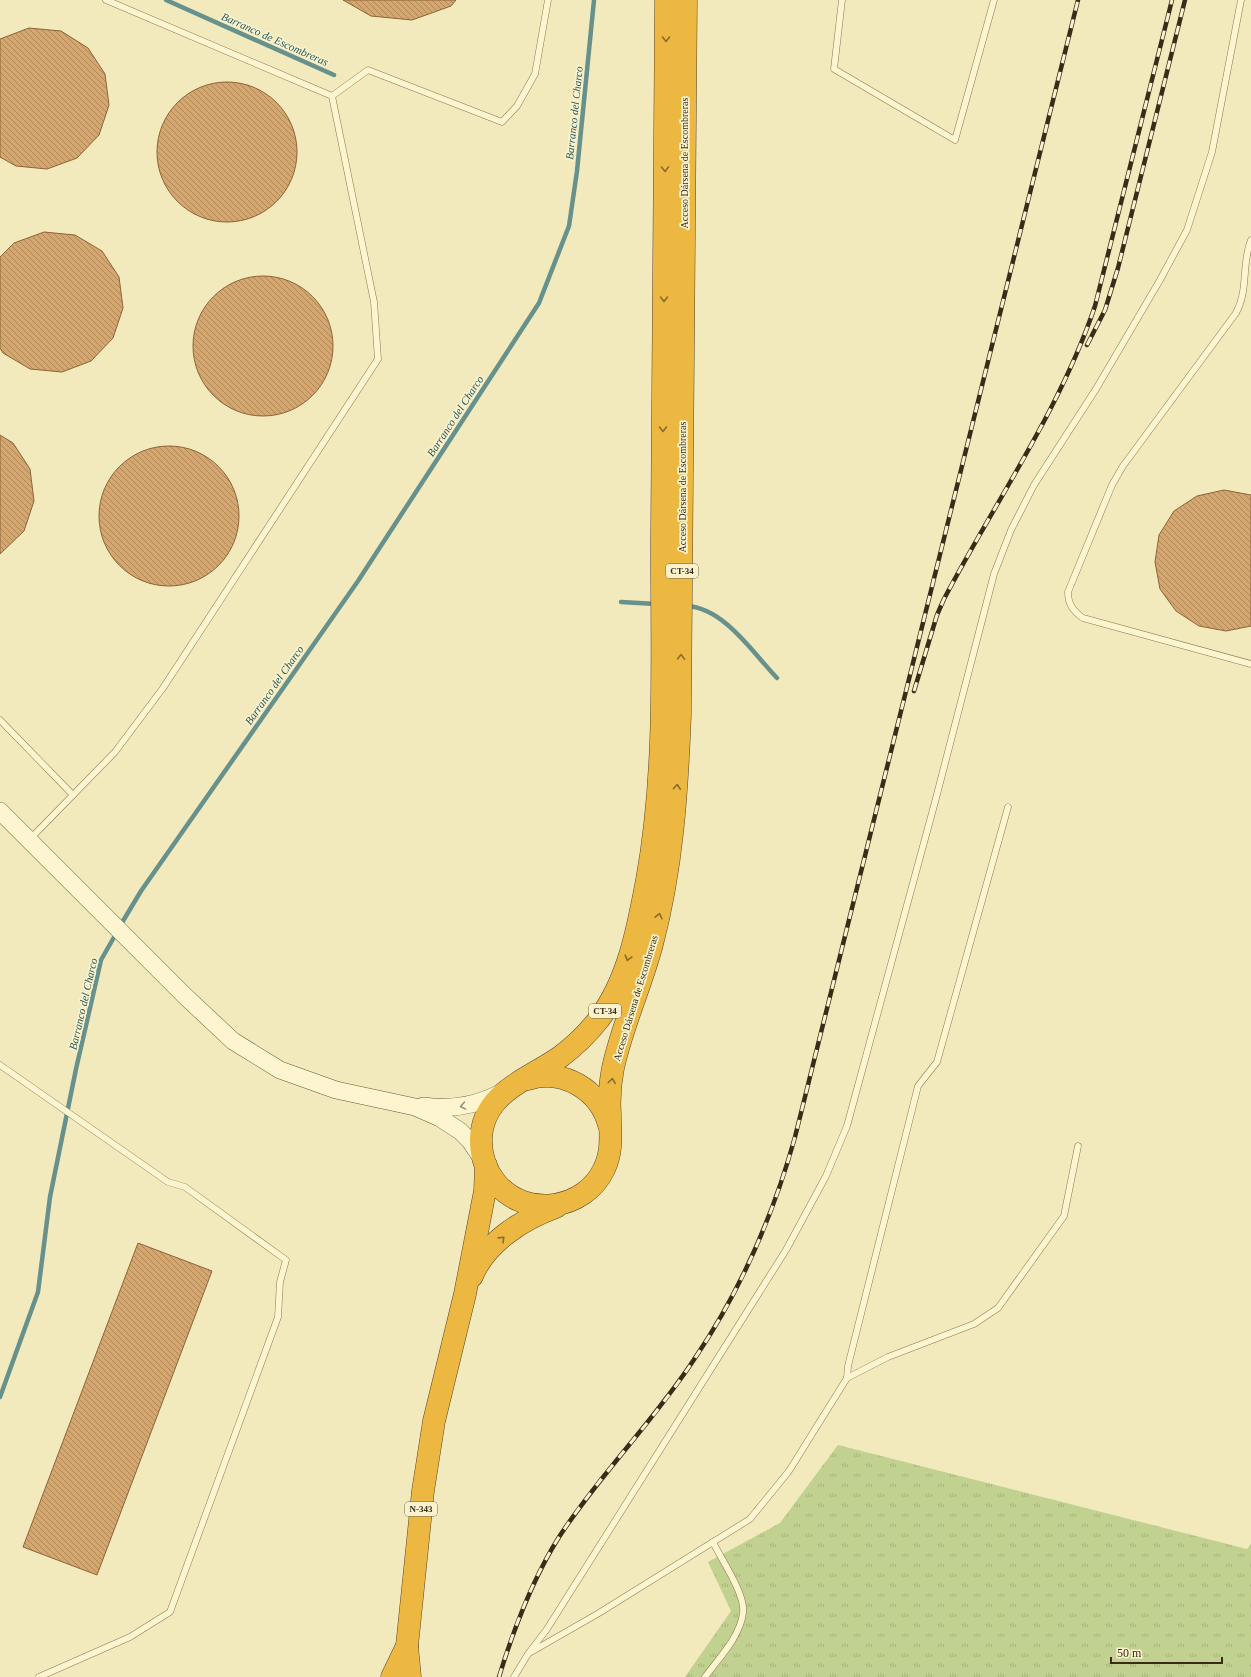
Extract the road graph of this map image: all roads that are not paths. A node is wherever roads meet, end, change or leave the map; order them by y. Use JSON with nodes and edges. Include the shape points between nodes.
{"nodes":[{"id":1,"x":106,"y":0,"type":"edge"},
{"id":2,"x":548,"y":0,"type":"edge"},
{"id":3,"x":666,"y":0,"type":"edge"},
{"id":4,"x":686,"y":0,"type":"edge"},
{"id":5,"x":842,"y":0,"type":"edge"},
{"id":6,"x":994,"y":0,"type":"edge"},
{"id":7,"x":1241,"y":0,"type":"edge"},
{"id":8,"x":332,"y":96,"type":"junction"},
{"id":9,"x":1251,"y":240,"type":"edge"},
{"id":10,"x":1251,"y":664,"type":"edge"},
{"id":11,"x":0,"y":720,"type":"edge"},
{"id":12,"x":73,"y":795,"type":"junction"},
{"id":13,"x":1008,"y":807,"type":"dead end"},
{"id":14,"x":0,"y":810,"type":"edge"},
{"id":15,"x":29,"y":840,"type":"junction"},
{"id":16,"x":0,"y":1065,"type":"edge"},
{"id":17,"x":516,"y":1084,"type":"junction"},
{"id":18,"x":393,"y":1102,"type":"junction"},
{"id":19,"x":611,"y":1134,"type":"junction"},
{"id":20,"x":1078,"y":1146,"type":"dead end"},
{"id":21,"x":485,"y":1164,"type":"junction"},
{"id":22,"x":569,"y":1202,"type":"junction"},
{"id":23,"x":465,"y":1294,"type":"junction"},
{"id":24,"x":847,"y":1378,"type":"junction"},
{"id":25,"x":713,"y":1542,"type":"junction"},
{"id":26,"x":407,"y":1646,"type":"junction"},
{"id":27,"x":528,"y":1654,"type":"junction"},
{"id":28,"x":39,"y":1677,"type":"edge"},
{"id":29,"x":392,"y":1677,"type":"edge"},
{"id":30,"x":410,"y":1677,"type":"edge"},
{"id":31,"x":514,"y":1677,"type":"edge"},
{"id":32,"x":705,"y":1677,"type":"edge"}],
"edges":[{"from":1,"to":8,"type":"lane"},
{"from":2,"to":8,"type":"lane","via":[[535,74],[517,106],[502,122],[368,70]]},
{"from":3,"to":17,"type":"highway","name":"Acceso Dársena de Escombreras","number":"CT-34","one_way":true,"via":[[662,684],[658,786],[652,846],[634,936],[625,969],[611,1001],[576,1044],[562,1056]]},
{"from":19,"to":4,"type":"highway","name":"Acceso Dársena de Escombreras","number":"CT-34","one_way":true,"via":[[610,1094],[613,1070],[644,974],[660,911],[671,848],[678,780]]},
{"from":5,"to":6,"type":"lane","via":[[834,69],[955,140]]},
{"from":7,"to":27,"type":"lane","via":[[1212,152],[1186,230],[1160,280],[1096,389],[1034,485],[1011,530],[994,574],[936,802],[847,1126],[826,1176],[786,1250],[547,1629]]},
{"from":8,"to":12,"type":"lane","via":[[374,302],[378,359],[163,688],[115,752]]},
{"from":9,"to":10,"type":"lane","via":[[1246,258],[1243,301],[1123,466],[1112,485],[1068,592],[1071,606],[1083,618]]},
{"from":11,"to":12,"type":"lane"},
{"from":12,"to":15,"type":"lane"},
{"from":13,"to":24,"type":"lane","via":[[937,1062],[918,1086]]},
{"from":14,"to":15,"type":"main road"},
{"from":15,"to":18,"type":"main road","via":[[233,1041],[280,1070],[336,1090]]},
{"from":16,"to":28,"type":"lane","via":[[168,1182],[185,1187],[286,1260],[280,1282],[278,1317],[170,1612],[130,1637]]},
{"from":17,"to":18,"type":"main road","one_way":true,"via":[[494,1096],[461,1106],[429,1107]]},
{"from":17,"to":19,"type":"highway","name":"Acceso Dársena de Escombreras","number":"CT-34","via":[[548,1076],[576,1083],[593,1095],[600,1105]]},
{"from":17,"to":21,"type":"highway","name":"Acceso Dársena de Escombreras","number":"CT-34","via":[[492,1105],[484,1123],[481,1144]]},
{"from":18,"to":21,"type":"main road","via":[[428,1112],[451,1124],[470,1141]]},
{"from":19,"to":22,"type":"highway","name":"Acceso Dársena de Escombreras","number":"CT-34","via":[[610,1155],[602,1173],[588,1190]]},
{"from":20,"to":24,"type":"lane","via":[[1064,1216],[998,1308],[974,1324],[888,1357]]},
{"from":21,"to":22,"type":"highway","name":"Acceso Dársena de Escombreras","number":"CT-34","via":[[503,1190],[521,1201],[541,1206]]},
{"from":21,"to":23,"type":"highway","number":"N-343","via":[[485,1191]]},
{"from":23,"to":22,"type":"highway","number":"N-343","one_way":true,"via":[[485,1257],[509,1232],[533,1216]]},
{"from":23,"to":26,"type":"highway","number":"N-343","via":[[434,1421],[423,1491]]},
{"from":24,"to":25,"type":"lane","via":[[789,1470],[750,1519]]},
{"from":25,"to":27,"type":"lane"},
{"from":25,"to":32,"type":"lane","via":[[741,1597],[743,1613],[736,1634]]},
{"from":26,"to":29,"type":"highway","number":"N-343"},
{"from":26,"to":30,"type":"highway","number":"N-343"},
{"from":27,"to":31,"type":"lane"}]}
